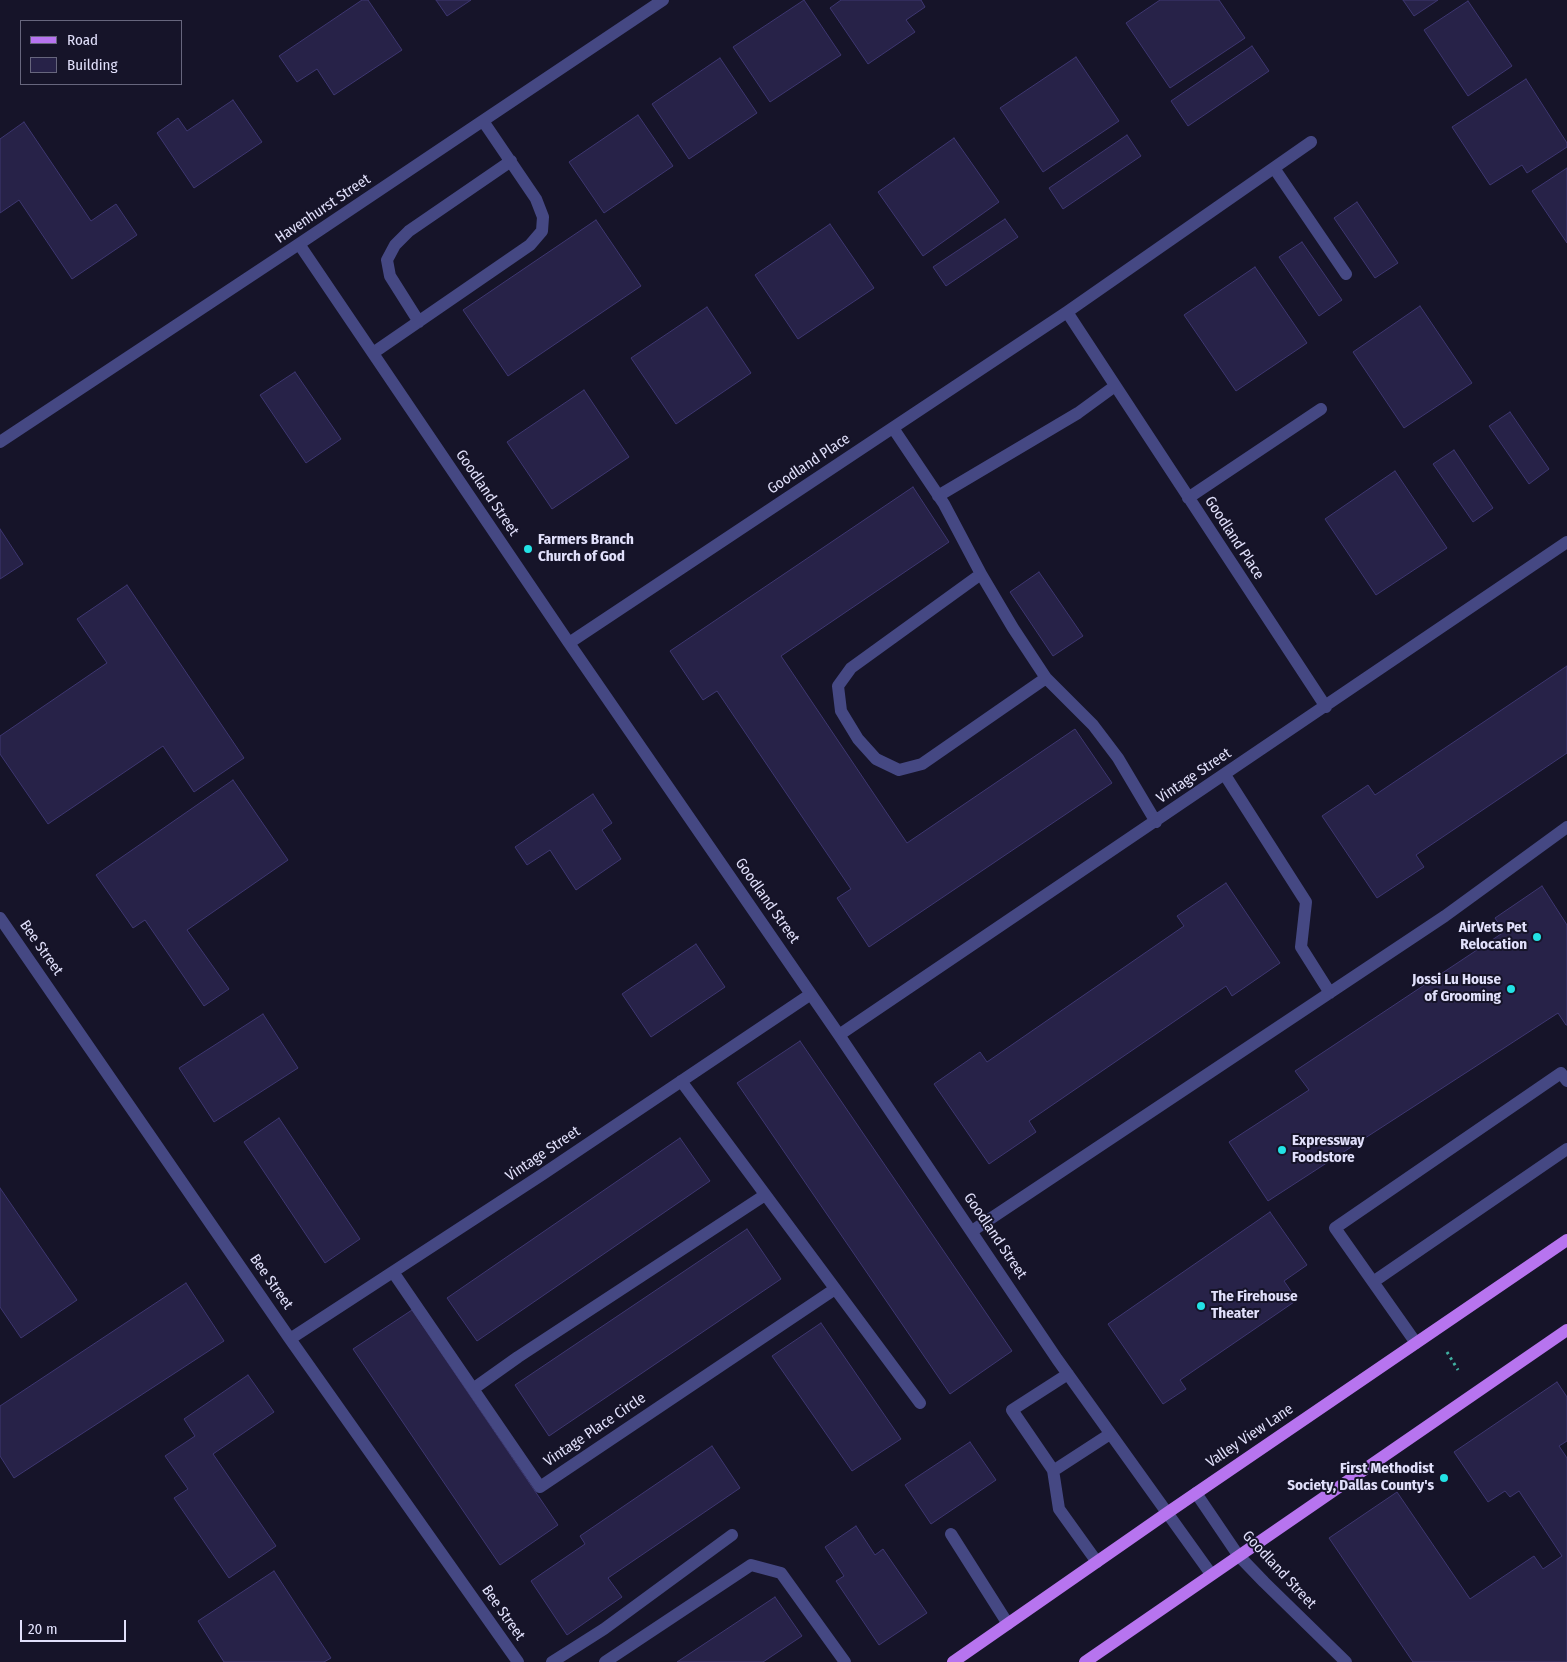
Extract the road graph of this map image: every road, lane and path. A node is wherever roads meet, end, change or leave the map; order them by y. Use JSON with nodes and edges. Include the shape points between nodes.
{"nodes":[{"id":1,"x":663,"y":0,"type":"edge"},
{"id":2,"x":483,"y":120,"type":"junction"},
{"id":3,"x":1312,"y":142,"type":"dead end"},
{"id":4,"x":511,"y":161,"type":"junction"},
{"id":5,"x":1274,"y":168,"type":"junction"},
{"id":6,"x":299,"y":244,"type":"junction"},
{"id":7,"x":1346,"y":274,"type":"dead end"},
{"id":8,"x":1067,"y":312,"type":"junction"},
{"id":9,"x":419,"y":322,"type":"junction"},
{"id":10,"x":373,"y":353,"type":"junction"},
{"id":11,"x":1115,"y":386,"type":"junction"},
{"id":12,"x":1322,"y":409,"type":"dead end"},
{"id":13,"x":892,"y":428,"type":"junction"},
{"id":14,"x":0,"y":442,"type":"edge"},
{"id":15,"x":938,"y":496,"type":"junction"},
{"id":16,"x":1188,"y":498,"type":"junction"},
{"id":17,"x":1567,"y":542,"type":"edge"},
{"id":18,"x":981,"y":574,"type":"junction"},
{"id":19,"x":569,"y":644,"type":"junction"},
{"id":20,"x":1046,"y":678,"type":"junction"},
{"id":21,"x":1326,"y":707,"type":"junction"},
{"id":22,"x":1225,"y":775,"type":"junction"},
{"id":23,"x":1156,"y":822,"type":"junction"},
{"id":24,"x":1567,"y":827,"type":"edge"},
{"id":25,"x":0,"y":918,"type":"edge"},
{"id":26,"x":1330,"y":993,"type":"junction"},
{"id":27,"x":811,"y":994,"type":"junction"},
{"id":28,"x":839,"y":1035,"type":"junction"},
{"id":29,"x":1567,"y":1080,"type":"edge"},
{"id":30,"x":681,"y":1081,"type":"junction"},
{"id":31,"x":1567,"y":1149,"type":"edge"},
{"id":32,"x":765,"y":1195,"type":"junction"},
{"id":33,"x":972,"y":1231,"type":"junction"},
{"id":34,"x":1567,"y":1240,"type":"edge"},
{"id":35,"x":393,"y":1272,"type":"junction"},
{"id":36,"x":1373,"y":1282,"type":"junction"},
{"id":37,"x":835,"y":1289,"type":"junction"},
{"id":38,"x":1567,"y":1330,"type":"edge"},
{"id":39,"x":290,"y":1339,"type":"junction"},
{"id":40,"x":1416,"y":1343,"type":"junction"},
{"id":41,"x":1446,"y":1352,"type":"dead end"},
{"id":42,"x":1458,"y":1370,"type":"dead end"},
{"id":43,"x":1068,"y":1374,"type":"junction"},
{"id":44,"x":473,"y":1389,"type":"junction"},
{"id":45,"x":920,"y":1403,"type":"dead end"},
{"id":46,"x":1110,"y":1434,"type":"junction"},
{"id":47,"x":1053,"y":1471,"type":"junction"},
{"id":48,"x":1196,"y":1493,"type":"junction"},
{"id":49,"x":1166,"y":1513,"type":"junction"},
{"id":50,"x":951,"y":1534,"type":"dead end"},
{"id":51,"x":732,"y":1535,"type":"dead end"},
{"id":52,"x":1238,"y":1555,"type":"junction"},
{"id":53,"x":1097,"y":1562,"type":"junction"},
{"id":54,"x":1211,"y":1574,"type":"junction"},
{"id":55,"x":1008,"y":1624,"type":"junction"},
{"id":56,"x":518,"y":1662,"type":"edge"},
{"id":57,"x":552,"y":1662,"type":"edge"},
{"id":58,"x":605,"y":1662,"type":"edge"},
{"id":59,"x":845,"y":1662,"type":"edge"},
{"id":60,"x":953,"y":1662,"type":"edge"},
{"id":61,"x":1085,"y":1662,"type":"edge"},
{"id":62,"x":1346,"y":1662,"type":"edge"}],
"edges":[{"from":1,"to":2,"type":"street","name":"Havenhurst Street"},
{"from":2,"to":4,"type":"street"},
{"from":2,"to":6,"type":"street","name":"Havenhurst Street"},
{"from":3,"to":5,"type":"street","name":"Goodland Place"},
{"from":4,"to":9,"type":"street","via":[[395,244],[387,260],[390,276]]},
{"from":4,"to":9,"type":"street","via":[[536,199],[543,217],[542,231],[530,245]]},
{"from":5,"to":7,"type":"street"},
{"from":5,"to":8,"type":"street","name":"Goodland Place"},
{"from":6,"to":10,"type":"street","name":"Goodland Street"},
{"from":6,"to":14,"type":"street","name":"Havenhurst Street"},
{"from":8,"to":11,"type":"street","name":"Goodland Place"},
{"from":8,"to":13,"type":"street","name":"Goodland Place"},
{"from":9,"to":10,"type":"street"},
{"from":10,"to":19,"type":"street","name":"Goodland Street"},
{"from":11,"to":15,"type":"street","via":[[1078,413]]},
{"from":11,"to":16,"type":"street","name":"Goodland Place"},
{"from":12,"to":16,"type":"street"},
{"from":13,"to":15,"type":"street"},
{"from":13,"to":19,"type":"street","name":"Goodland Place"},
{"from":15,"to":18,"type":"street"},
{"from":16,"to":21,"type":"street","name":"Goodland Place"},
{"from":17,"to":21,"type":"street","name":"Vintage Street"},
{"from":18,"to":20,"type":"street"},
{"from":18,"to":20,"type":"street","via":[[851,668],[838,686],[841,711],[858,739],[876,759],[898,770],[922,764]]},
{"from":19,"to":27,"type":"street","name":"Goodland Street"},
{"from":20,"to":23,"type":"street","via":[[1093,725],[1118,758]]},
{"from":21,"to":22,"type":"street","name":"Vintage Street"},
{"from":22,"to":23,"type":"street","name":"Vintage Street"},
{"from":22,"to":26,"type":"street","via":[[1306,902],[1301,947]]},
{"from":23,"to":28,"type":"street","name":"Vintage Street"},
{"from":24,"to":26,"type":"street","via":[[1445,916]]},
{"from":25,"to":39,"type":"street","name":"Bee Street"},
{"from":26,"to":33,"type":"street"},
{"from":27,"to":28,"type":"street","name":"Goodland Street"},
{"from":27,"to":30,"type":"street","name":"Vintage Street"},
{"from":28,"to":33,"type":"street","name":"Goodland Street"},
{"from":29,"to":36,"type":"street","via":[[1562,1073],[1335,1228]]},
{"from":30,"to":32,"type":"street"},
{"from":30,"to":35,"type":"street","name":"Vintage Street"},
{"from":31,"to":36,"type":"street"},
{"from":32,"to":37,"type":"street"},
{"from":32,"to":44,"type":"street"},
{"from":33,"to":43,"type":"street","name":"Goodland Street"},
{"from":34,"to":40,"type":"main road","name":"Valley View Lane"},
{"from":35,"to":39,"type":"street","name":"Vintage Street"},
{"from":35,"to":44,"type":"street","name":"Vintage Place Circle"},
{"from":36,"to":40,"type":"street"},
{"from":37,"to":44,"type":"street","name":"Vintage Place Circle","via":[[540,1487]]},
{"from":37,"to":45,"type":"street"},
{"from":38,"to":52,"type":"main road"},
{"from":39,"to":56,"type":"street","name":"Bee Street"},
{"from":40,"to":48,"type":"main road","name":"Valley View Lane"},
{"from":41,"to":42,"type":"path"},
{"from":43,"to":46,"type":"street","name":"Goodland Street"},
{"from":43,"to":47,"type":"street","via":[[1012,1410]]},
{"from":46,"to":47,"type":"street"},
{"from":46,"to":49,"type":"street","name":"Goodland Street"},
{"from":47,"to":53,"type":"street","via":[[1059,1509]]},
{"from":48,"to":49,"type":"main road","name":"Valley View Lane"},
{"from":48,"to":52,"type":"street","name":"Goodland Street"},
{"from":49,"to":53,"type":"main road","name":"Valley View Lane"},
{"from":49,"to":54,"type":"street","name":"Goodland Street"},
{"from":50,"to":55,"type":"street"},
{"from":51,"to":57,"type":"street","via":[[604,1629]]},
{"from":52,"to":54,"type":"main road"},
{"from":52,"to":62,"type":"street","name":"Goodland Street"},
{"from":53,"to":55,"type":"main road","name":"Valley View Lane"},
{"from":54,"to":61,"type":"main road"},
{"from":55,"to":60,"type":"main road","name":"Valley View Lane"},
{"from":58,"to":59,"type":"street","via":[[751,1565],[781,1573]]}]}
